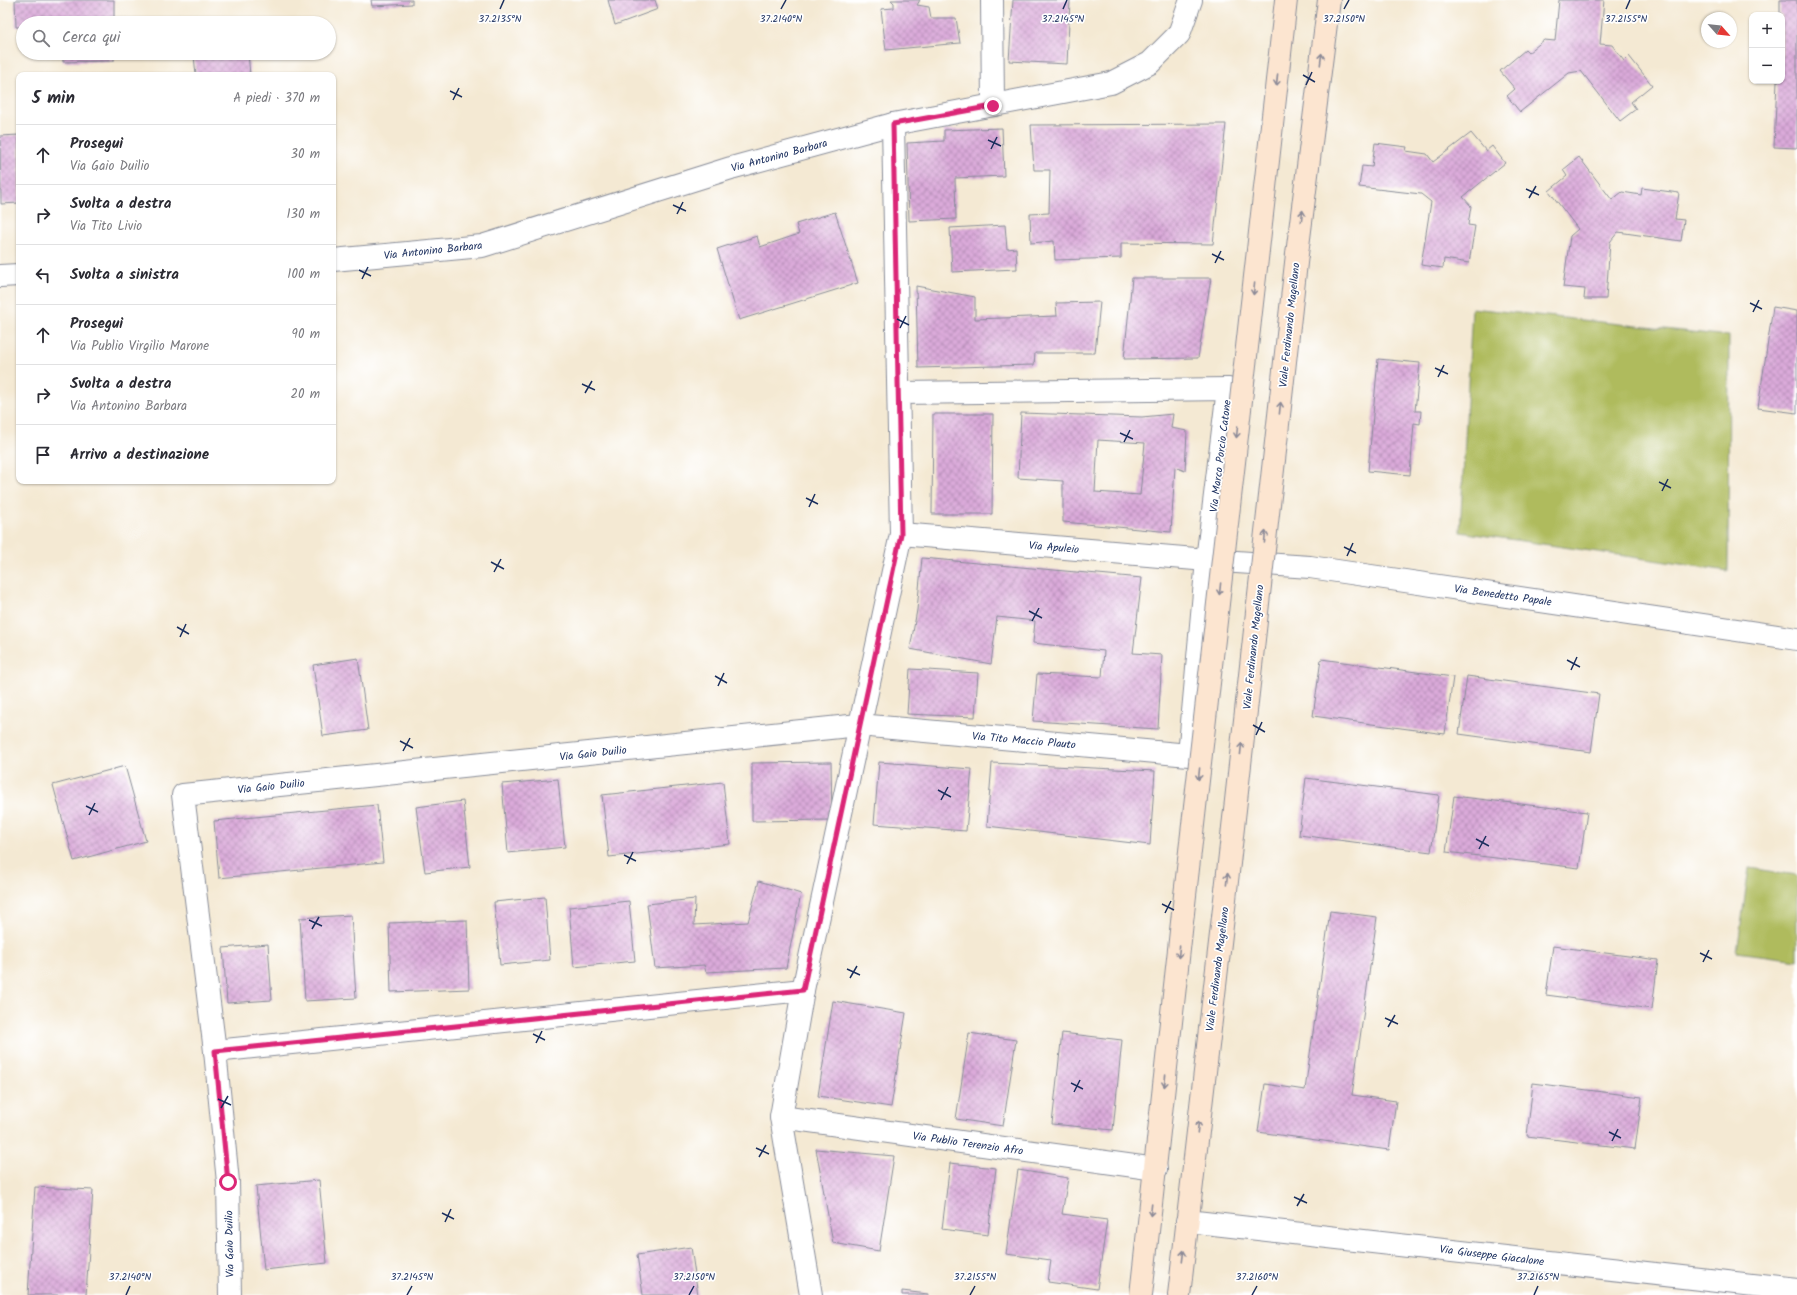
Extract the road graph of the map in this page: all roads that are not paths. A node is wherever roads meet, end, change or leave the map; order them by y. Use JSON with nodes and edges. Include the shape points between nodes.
{"nodes":[{"id":1,"x":992,"y":0,"type":"edge"},
{"id":2,"x":1191,"y":0,"type":"edge"},
{"id":3,"x":1286,"y":0,"type":"edge"},
{"id":4,"x":1329,"y":0,"type":"edge"},
{"id":5,"x":993,"y":106,"type":"junction"},
{"id":6,"x":893,"y":124,"type":"junction"},
{"id":7,"x":336,"y":260,"type":"edge"},
{"id":8,"x":16,"y":275,"type":"edge"},
{"id":9,"x":0,"y":276,"type":"edge"},
{"id":10,"x":899,"y":393,"type":"junction"},
{"id":11,"x":901,"y":534,"type":"junction"},
{"id":12,"x":1208,"y":560,"type":"junction"},
{"id":13,"x":1797,"y":639,"type":"edge"},
{"id":14,"x":859,"y":725,"type":"junction"},
{"id":15,"x":1189,"y":755,"type":"joint"},
{"id":16,"x":803,"y":990,"type":"junction"},
{"id":17,"x":215,"y":1051,"type":"junction"},
{"id":18,"x":781,"y":1117,"type":"junction"},
{"id":19,"x":1156,"y":1169,"type":"junction"},
{"id":20,"x":1187,"y":1221,"type":"junction"},
{"id":21,"x":1797,"y":1290,"type":"edge"},
{"id":22,"x":230,"y":1295,"type":"edge"},
{"id":23,"x":810,"y":1295,"type":"edge"},
{"id":24,"x":1141,"y":1295,"type":"edge"},
{"id":25,"x":1179,"y":1295,"type":"edge"}],
"edges":[{"from":1,"to":5,"type":"street"},
{"from":2,"to":5,"type":"street","name":"Via Antonino Barbara","via":[[1179,34],[1150,63],[1111,83]]},
{"from":3,"to":19,"type":"street","one_way":true,"bridge":true},
{"from":20,"to":4,"type":"street","name":"Viale Ferdinando Magellano","one_way":true,"bridge":true,"via":[[1297,254]]},
{"from":5,"to":6,"type":"street","name":"Via Antonino Barbara"},
{"from":6,"to":7,"type":"street","name":"Via Antonino Barbara","via":[[731,168],[482,246]]},
{"from":6,"to":10,"type":"street"},
{"from":8,"to":9,"type":"street"},
{"from":10,"to":11,"type":"street"},
{"from":10,"to":12,"type":"street","name":"Via Marco Porcio Catone","via":[[1228,389]]},
{"from":11,"to":12,"type":"street","name":"Via Apuleio"},
{"from":11,"to":14,"type":"street"},
{"from":12,"to":13,"type":"street","name":"Via Benedetto Papale","via":[[1310,567]]},
{"from":12,"to":15,"type":"street","name":"Via Marco Porcio Catone"},
{"from":14,"to":15,"type":"street","name":"Via Tito Maccio Plauto"},
{"from":14,"to":16,"type":"street"},
{"from":14,"to":17,"type":"street","name":"Via Gaio Duilio","via":[[183,795]]},
{"from":16,"to":17,"type":"street"},
{"from":16,"to":18,"type":"street"},
{"from":17,"to":22,"type":"street","name":"Via Gaio Duilio","via":[[228,1182]]},
{"from":18,"to":19,"type":"street","name":"Via Publio Terenzio Afro"},
{"from":18,"to":23,"type":"street"},
{"from":19,"to":24,"type":"street","one_way":true},
{"from":20,"to":21,"type":"street","name":"Via Giuseppe Giacalone"},
{"from":25,"to":20,"type":"street","name":"Viale Ferdinando Magellano","one_way":true}]}
